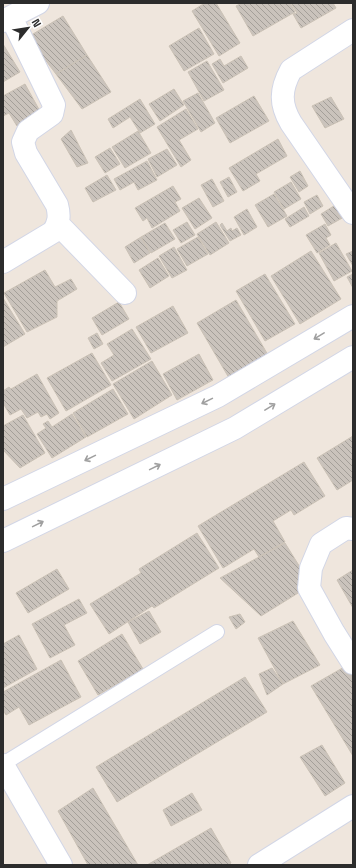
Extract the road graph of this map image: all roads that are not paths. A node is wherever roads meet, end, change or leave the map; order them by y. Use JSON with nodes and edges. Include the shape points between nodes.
{"nodes":[{"id":1,"x":38,"y":3,"type":"edge"},
{"id":2,"x":7,"y":19,"type":"edge"},
{"id":3,"x":353,"y":30,"type":"edge"},
{"id":4,"x":353,"y":214,"type":"edge"},
{"id":5,"x":58,"y":224,"type":"junction"},
{"id":6,"x":3,"y":262,"type":"edge"},
{"id":7,"x":125,"y":292,"type":"dead end"},
{"id":8,"x":353,"y":316,"type":"edge"},
{"id":9,"x":353,"y":356,"type":"edge"},
{"id":10,"x":3,"y":499,"type":"edge"},
{"id":11,"x":353,"y":529,"type":"edge"},
{"id":12,"x":5,"y":536,"type":"edge"},
{"id":13,"x":217,"y":632,"type":"dead end"},
{"id":14,"x":353,"y":663,"type":"edge"},
{"id":15,"x":3,"y":764,"type":"edge"},
{"id":16,"x":353,"y":806,"type":"edge"},
{"id":17,"x":61,"y":865,"type":"edge"},
{"id":18,"x":259,"y":865,"type":"edge"}],
"edges":[{"from":1,"to":2,"type":"street"},
{"from":2,"to":5,"type":"street","via":[[54,105],[52,114],[28,131],[23,142],[26,153],[57,206],[60,215]]},
{"from":3,"to":4,"type":"street","via":[[291,70],[285,80],[283,103],[286,113]]},
{"from":5,"to":6,"type":"street","via":[[53,232]]},
{"from":5,"to":7,"type":"street"},
{"from":8,"to":10,"type":"street","one_way":true,"via":[[218,396]]},
{"from":12,"to":9,"type":"street","one_way":true,"via":[[235,428]]},
{"from":11,"to":14,"type":"street","via":[[346,528],[321,544],[311,568],[309,588]]},
{"from":13,"to":15,"type":"lane"},
{"from":15,"to":17,"type":"street"},
{"from":16,"to":18,"type":"street"}]}
